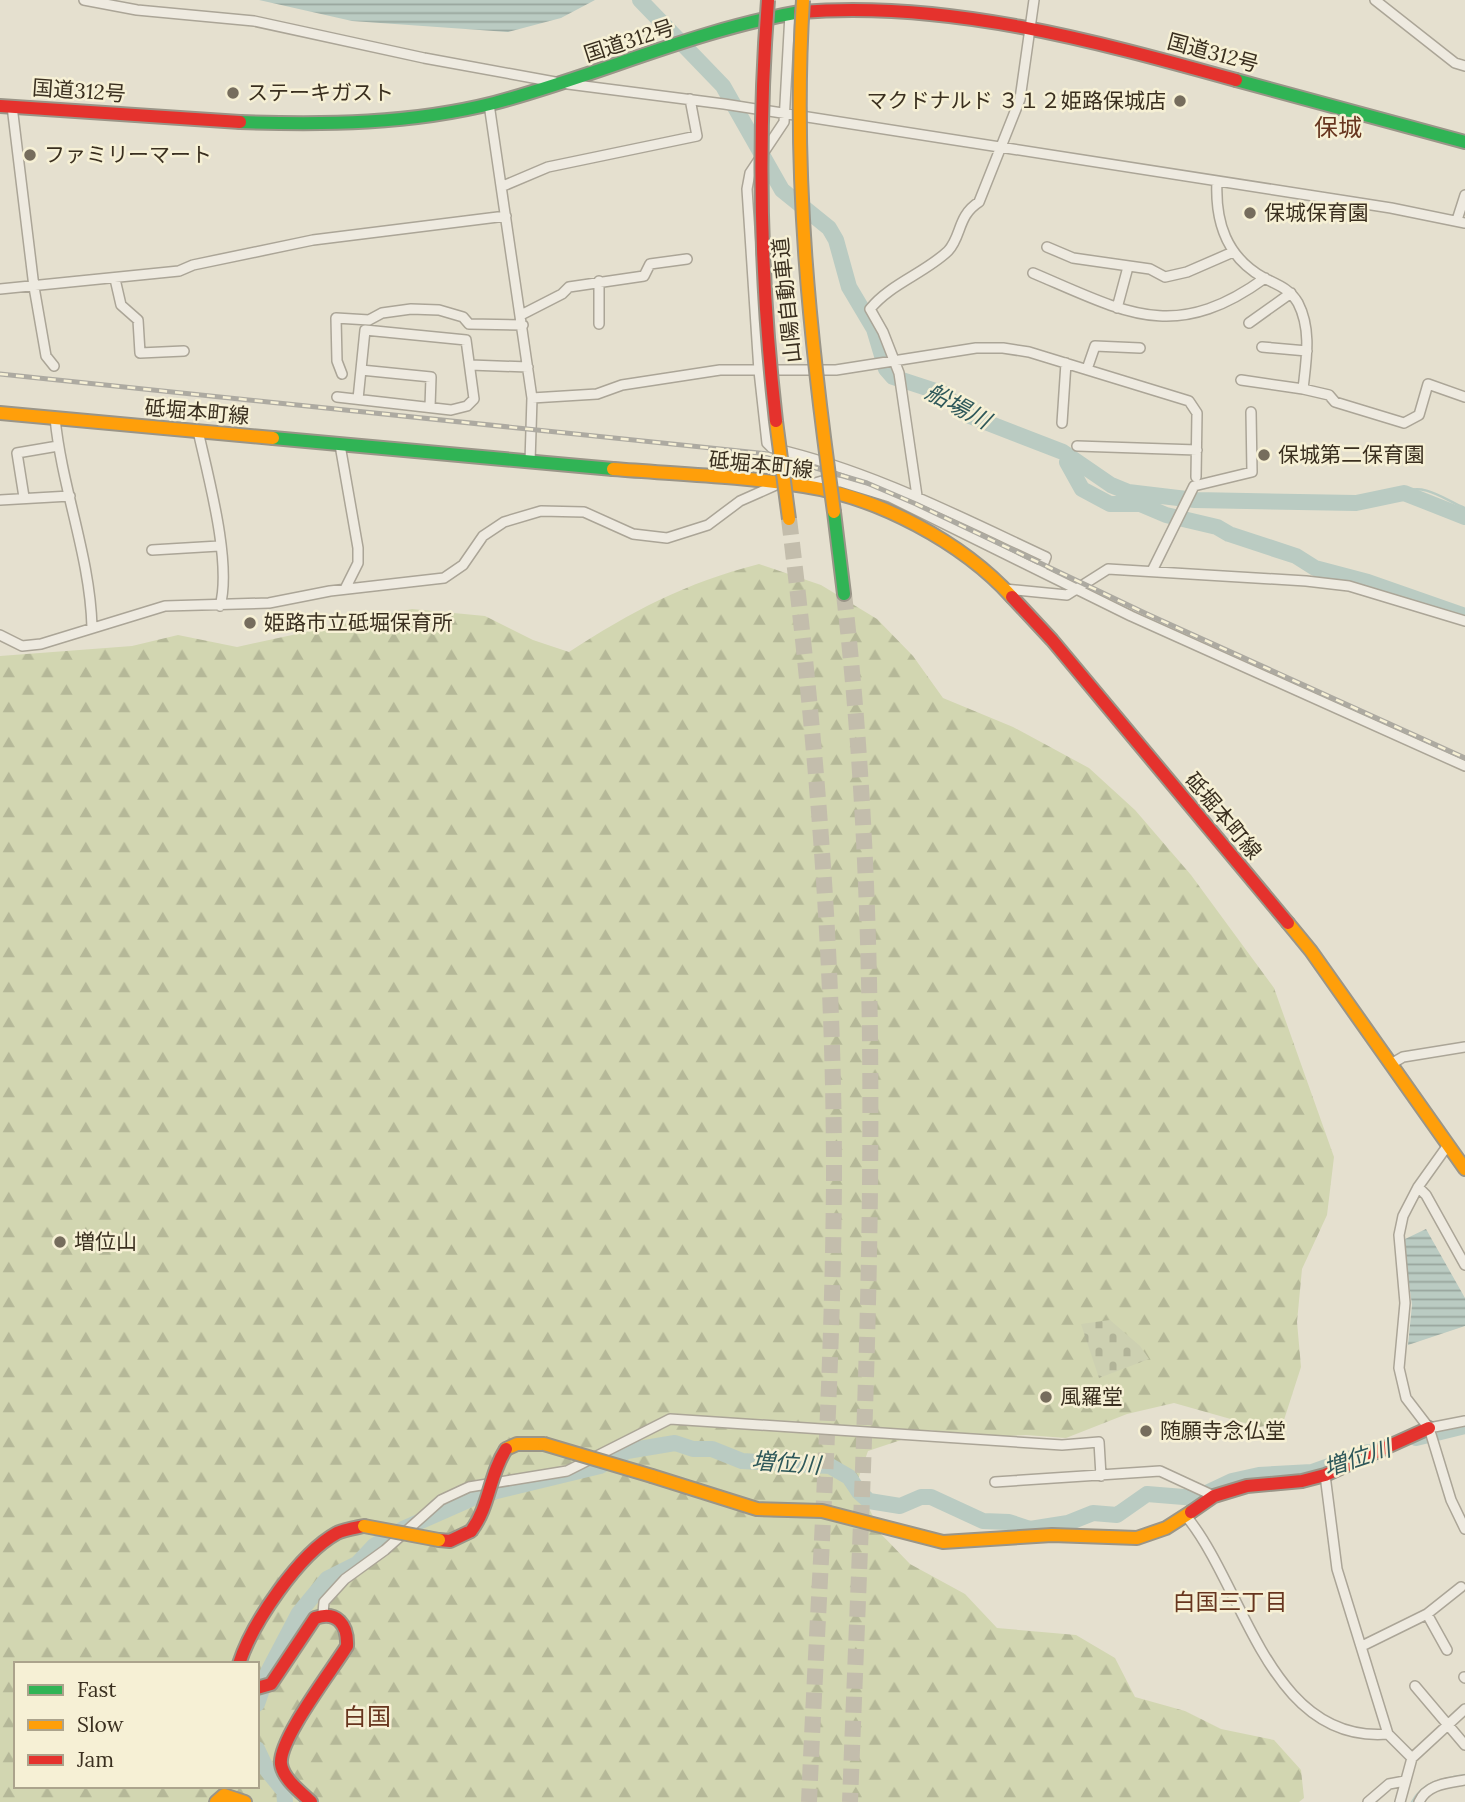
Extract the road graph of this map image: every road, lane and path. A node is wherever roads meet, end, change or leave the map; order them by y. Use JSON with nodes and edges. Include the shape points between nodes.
{"nodes":[{"id":1,"x":84,"y":0,"type":"edge"},
{"id":2,"x":768,"y":0,"type":"edge"},
{"id":3,"x":803,"y":0,"type":"edge"},
{"id":4,"x":1034,"y":0,"type":"edge"},
{"id":5,"x":1375,"y":0,"type":"edge"},
{"id":6,"x":819,"y":4,"type":"edge"},
{"id":7,"x":790,"y":14,"type":"junction"},
{"id":8,"x":1031,"y":24,"type":"junction"},
{"id":9,"x":1465,"y":66,"type":"edge"},
{"id":10,"x":563,"y":83,"type":"junction"},
{"id":11,"x":690,"y":99,"type":"junction"},
{"id":12,"x":489,"y":104,"type":"junction"},
{"id":13,"x":6,"y":106,"type":"edge"},
{"id":14,"x":785,"y":114,"type":"junction"},
{"id":15,"x":1465,"y":142,"type":"edge"},
{"id":16,"x":1001,"y":148,"type":"junction"},
{"id":17,"x":1217,"y":181,"type":"junction"},
{"id":18,"x":503,"y":186,"type":"junction"},
{"id":19,"x":1465,"y":195,"type":"edge"},
{"id":20,"x":506,"y":216,"type":"junction"},
{"id":21,"x":1461,"y":221,"type":"edge"},
{"id":22,"x":1047,"y":247,"type":"dead end"},
{"id":23,"x":1233,"y":252,"type":"junction"},
{"id":24,"x":687,"y":259,"type":"dead end"},
{"id":25,"x":1128,"y":267,"type":"junction"},
{"id":26,"x":1033,"y":273,"type":"dead end"},
{"id":27,"x":1265,"y":278,"type":"junction"},
{"id":28,"x":116,"y":279,"type":"junction"},
{"id":29,"x":599,"y":281,"type":"junction"},
{"id":30,"x":34,"y":287,"type":"junction"},
{"id":31,"x":0,"y":289,"type":"edge"},
{"id":32,"x":1291,"y":293,"type":"junction"},
{"id":33,"x":1117,"y":308,"type":"junction"},
{"id":34,"x":522,"y":320,"type":"junction"},
{"id":35,"x":1250,"y":323,"type":"dead end"},
{"id":36,"x":599,"y":324,"type":"dead end"},
{"id":37,"x":1262,"y":347,"type":"dead end"},
{"id":38,"x":1140,"y":348,"type":"dead end"},
{"id":39,"x":184,"y":351,"type":"dead end"},
{"id":40,"x":1307,"y":351,"type":"junction"},
{"id":41,"x":892,"y":360,"type":"junction"},
{"id":42,"x":1066,"y":363,"type":"junction"},
{"id":43,"x":470,"y":365,"type":"junction"},
{"id":44,"x":54,"y":366,"type":"dead end"},
{"id":45,"x":528,"y":367,"type":"junction"},
{"id":46,"x":1087,"y":369,"type":"junction"},
{"id":47,"x":361,"y":370,"type":"junction"},
{"id":48,"x":759,"y":371,"type":"junction"},
{"id":49,"x":342,"y":374,"type":"dead end"},
{"id":50,"x":1241,"y":380,"type":"dead end"},
{"id":51,"x":1303,"y":389,"type":"junction"},
{"id":52,"x":337,"y":397,"type":"dead end"},
{"id":53,"x":1465,"y":397,"type":"edge"},
{"id":54,"x":532,"y":398,"type":"junction"},
{"id":55,"x":358,"y":399,"type":"junction"},
{"id":56,"x":430,"y":407,"type":"junction"},
{"id":57,"x":1251,"y":412,"type":"dead end"},
{"id":58,"x":0,"y":413,"type":"edge"},
{"id":59,"x":55,"y":418,"type":"junction"},
{"id":60,"x":1062,"y":423,"type":"dead end"},
{"id":61,"x":198,"y":431,"type":"junction"},
{"id":62,"x":340,"y":444,"type":"junction"},
{"id":63,"x":58,"y":446,"type":"junction"},
{"id":64,"x":1077,"y":446,"type":"dead end"},
{"id":65,"x":1197,"y":450,"type":"junction"},
{"id":66,"x":530,"y":462,"type":"junction"},
{"id":67,"x":1195,"y":482,"type":"junction"},
{"id":68,"x":776,"y":485,"type":"junction"},
{"id":69,"x":805,"y":486,"type":"junction"},
{"id":70,"x":69,"y":496,"type":"junction"},
{"id":71,"x":917,"y":496,"type":"junction"},
{"id":72,"x":24,"y":497,"type":"junction"},
{"id":73,"x":0,"y":500,"type":"edge"},
{"id":74,"x":789,"y":519,"type":"tunnel mouth"},
{"id":75,"x":219,"y":546,"type":"junction"},
{"id":76,"x":152,"y":550,"type":"dead end"},
{"id":77,"x":1041,"y":570,"type":"junction"},
{"id":78,"x":1152,"y":571,"type":"junction"},
{"id":79,"x":1075,"y":587,"type":"junction"},
{"id":80,"x":345,"y":589,"type":"junction"},
{"id":81,"x":1006,"y":589,"type":"junction"},
{"id":82,"x":844,"y":594,"type":"tunnel mouth"},
{"id":83,"x":220,"y":606,"type":"junction"},
{"id":84,"x":1465,"y":621,"type":"edge"},
{"id":85,"x":92,"y":627,"type":"junction"},
{"id":86,"x":0,"y":635,"type":"edge"},
{"id":87,"x":1465,"y":766,"type":"edge"},
{"id":88,"x":1465,"y":1047,"type":"edge"},
{"id":89,"x":1391,"y":1064,"type":"junction"},
{"id":90,"x":1448,"y":1146,"type":"junction"},
{"id":91,"x":1465,"y":1169,"type":"edge"},
{"id":92,"x":1418,"y":1187,"type":"junction"},
{"id":93,"x":1465,"y":1265,"type":"edge"},
{"id":94,"x":1465,"y":1421,"type":"edge"},
{"id":95,"x":1429,"y":1428,"type":"junction"},
{"id":96,"x":1325,"y":1475,"type":"junction"},
{"id":97,"x":1101,"y":1476,"type":"junction"},
{"id":98,"x":995,"y":1482,"type":"dead end"},
{"id":99,"x":1214,"y":1496,"type":"junction"},
{"id":100,"x":1186,"y":1516,"type":"junction"},
{"id":101,"x":1465,"y":1529,"type":"edge"},
{"id":102,"x":1461,"y":1587,"type":"dead end"},
{"id":103,"x":323,"y":1613,"type":"junction"},
{"id":104,"x":1427,"y":1614,"type":"junction"},
{"id":105,"x":1362,"y":1646,"type":"junction"},
{"id":106,"x":1447,"y":1650,"type":"dead end"},
{"id":107,"x":240,"y":1662,"type":"edge"},
{"id":108,"x":1415,"y":1686,"type":"dead end"},
{"id":109,"x":259,"y":1687,"type":"edge"},
{"id":110,"x":1465,"y":1709,"type":"edge"},
{"id":111,"x":1447,"y":1723,"type":"junction"},
{"id":112,"x":1388,"y":1734,"type":"junction"},
{"id":113,"x":1465,"y":1745,"type":"edge"},
{"id":114,"x":1412,"y":1758,"type":"junction"},
{"id":115,"x":1465,"y":1780,"type":"edge"},
{"id":116,"x":1405,"y":1781,"type":"junction"},
{"id":117,"x":216,"y":1802,"type":"edge"},
{"id":118,"x":245,"y":1802,"type":"edge"},
{"id":119,"x":311,"y":1802,"type":"edge"},
{"id":120,"x":1368,"y":1802,"type":"edge"},
{"id":121,"x":1400,"y":1802,"type":"edge"},
{"id":122,"x":1419,"y":1802,"type":"edge"}],
"edges":[{"from":1,"to":10,"type":"street","via":[[254,21]]},
{"from":2,"to":74,"type":"main road","name":"山陽自動車道","bridge":true,"via":[[759,139],[763,292]]},
{"from":3,"to":82,"type":"main road","name":"山陽自動車道","bridge":true,"via":[[797,98],[799,223]]},
{"from":4,"to":8,"type":"street"},
{"from":5,"to":9,"type":"street"},
{"from":6,"to":7,"type":"main road","name":"国道312号"},
{"from":6,"to":8,"type":"main road","name":"国道312号","via":[[921,5]]},
{"from":7,"to":10,"type":"main road","name":"国道312号","via":[[692,40]]},
{"from":7,"to":14,"type":"street"},
{"from":8,"to":15,"type":"main road","name":"国道312号"},
{"from":8,"to":16,"type":"street","via":[[1020,99]]},
{"from":10,"to":11,"type":"street"},
{"from":10,"to":12,"type":"main road","name":"国道312号"},
{"from":11,"to":14,"type":"street"},
{"from":11,"to":18,"type":"street","via":[[697,136],[548,167]]},
{"from":12,"to":13,"type":"main road","name":"国道312号","via":[[412,118],[312,124]]},
{"from":12,"to":18,"type":"street"},
{"from":13,"to":30,"type":"street"},
{"from":14,"to":16,"type":"street"},
{"from":14,"to":48,"type":"street","bridge":true,"via":[[750,173],[747,189]]},
{"from":16,"to":17,"type":"street"},
{"from":16,"to":41,"type":"street","via":[[979,202],[968,209],[949,250],[870,309]]},
{"from":17,"to":21,"type":"street"},
{"from":17,"to":23,"type":"street","via":[[1219,221]]},
{"from":18,"to":20,"type":"street"},
{"from":19,"to":21,"type":"street"},
{"from":20,"to":28,"type":"street","via":[[313,240],[179,271]]},
{"from":20,"to":34,"type":"street"},
{"from":22,"to":25,"type":"street","via":[[1073,258]]},
{"from":23,"to":25,"type":"street","via":[[1170,276]]},
{"from":23,"to":27,"type":"street"},
{"from":24,"to":29,"type":"street","via":[[650,264],[644,276]]},
{"from":25,"to":33,"type":"street"},
{"from":26,"to":33,"type":"street"},
{"from":27,"to":32,"type":"street"},
{"from":27,"to":33,"type":"street","via":[[1237,299],[1184,317],[1150,317]]},
{"from":28,"to":30,"type":"street"},
{"from":28,"to":39,"type":"street","via":[[121,305],[138,320],[140,354]]},
{"from":29,"to":34,"type":"street","via":[[569,287]]},
{"from":29,"to":36,"type":"street"},
{"from":30,"to":31,"type":"street"},
{"from":30,"to":44,"type":"street","via":[[47,356]]},
{"from":32,"to":35,"type":"street"},
{"from":32,"to":40,"type":"street","via":[[1304,319]]},
{"from":34,"to":45,"type":"street"},
{"from":34,"to":49,"type":"street","via":[[469,324],[463,317],[427,309],[382,313],[369,320],[335,318]]},
{"from":37,"to":40,"type":"street"},
{"from":38,"to":46,"type":"street","via":[[1095,346]]},
{"from":40,"to":51,"type":"street"},
{"from":41,"to":42,"type":"street","via":[[1003,348]]},
{"from":41,"to":48,"type":"street","via":[[836,370]]},
{"from":41,"to":71,"type":"street","via":[[899,373]]},
{"from":42,"to":46,"type":"street"},
{"from":42,"to":60,"type":"street"},
{"from":43,"to":45,"type":"street"},
{"from":43,"to":47,"type":"street","via":[[466,340],[365,330]]},
{"from":43,"to":56,"type":"street","via":[[474,399],[451,410]]},
{"from":45,"to":54,"type":"street"},
{"from":46,"to":65,"type":"street","via":[[1189,401],[1197,413]]},
{"from":47,"to":55,"type":"street"},
{"from":47,"to":56,"type":"street","via":[[431,377]]},
{"from":48,"to":54,"type":"street","via":[[720,370],[597,394]]},
{"from":48,"to":71,"type":"street","via":[[767,443],[772,448],[846,468]]},
{"from":50,"to":51,"type":"street"},
{"from":51,"to":53,"type":"street","via":[[1404,423],[1419,415],[1428,384]]},
{"from":52,"to":55,"type":"street"},
{"from":54,"to":66,"type":"street"},
{"from":55,"to":56,"type":"street"},
{"from":57,"to":67,"type":"street","via":[[1251,471]]},
{"from":58,"to":59,"type":"main road","name":"砥堀本町線"},
{"from":59,"to":61,"type":"main road","name":"砥堀本町線"},
{"from":59,"to":63,"type":"street"},
{"from":61,"to":62,"type":"main road","name":"砥堀本町線"},
{"from":61,"to":75,"type":"street"},
{"from":62,"to":66,"type":"main road","name":"砥堀本町線"},
{"from":62,"to":80,"type":"street","via":[[358,548],[358,563]]},
{"from":63,"to":70,"type":"street"},
{"from":63,"to":72,"type":"street","via":[[17,453]]},
{"from":64,"to":65,"type":"street"},
{"from":65,"to":67,"type":"street"},
{"from":66,"to":68,"type":"main road","name":"砥堀本町線"},
{"from":67,"to":78,"type":"street"},
{"from":68,"to":69,"type":"main road","name":"砥堀本町線"},
{"from":68,"to":80,"type":"street","via":[[740,501],[708,526],[667,538],[633,534],[584,512],[541,511],[504,522],[444,578]]},
{"from":69,"to":77,"type":"street","via":[[831,481],[878,493]]},
{"from":69,"to":81,"type":"main road","name":"砥堀本町線","via":[[855,499],[928,531]]},
{"from":70,"to":72,"type":"street"},
{"from":70,"to":85,"type":"street","via":[[91,590]]},
{"from":71,"to":77,"type":"street","via":[[1046,557]]},
{"from":72,"to":73,"type":"street"},
{"from":75,"to":76,"type":"street"},
{"from":75,"to":83,"type":"street","via":[[225,590]]},
{"from":77,"to":79,"type":"street"},
{"from":78,"to":79,"type":"street","via":[[1108,569]]},
{"from":78,"to":84,"type":"street","via":[[1349,586]]},
{"from":79,"to":81,"type":"street","via":[[1067,595]]},
{"from":79,"to":87,"type":"street"},
{"from":80,"to":83,"type":"street","via":[[269,603]]},
{"from":81,"to":89,"type":"main road","name":"砥堀本町線","via":[[1311,951]]},
{"from":83,"to":85,"type":"street","via":[[165,606]]},
{"from":85,"to":86,"type":"street","via":[[22,646]]},
{"from":88,"to":89,"type":"street","via":[[1403,1057]]},
{"from":89,"to":90,"type":"main road","name":"砥堀本町線"},
{"from":90,"to":91,"type":"main road","name":"砥堀本町線"},
{"from":90,"to":92,"type":"street"},
{"from":92,"to":93,"type":"street"},
{"from":92,"to":95,"type":"street","via":[[1399,1235],[1405,1303],[1399,1367],[1406,1398]]},
{"from":94,"to":95,"type":"street"},
{"from":95,"to":96,"type":"main road"},
{"from":95,"to":101,"type":"street"},
{"from":96,"to":99,"type":"main road","via":[[1247,1486]]},
{"from":96,"to":105,"type":"street","via":[[1337,1569]]},
{"from":97,"to":98,"type":"street"},
{"from":97,"to":99,"type":"street","via":[[1160,1471]]},
{"from":97,"to":103,"type":"street","via":[[1099,1442],[1062,1445],[670,1419],[567,1471],[469,1487],[441,1500],[345,1579],[324,1602]]},
{"from":99,"to":100,"type":"main road"},
{"from":100,"to":107,"type":"main road","bridge":true,"via":[[1137,1538],[1052,1535],[943,1542],[822,1511],[757,1509],[544,1444],[517,1444],[506,1450],[496,1467],[485,1511],[471,1531],[450,1541],[364,1526],[334,1535],[302,1565],[253,1632]]},
{"from":100,"to":112,"type":"street","via":[[1269,1663],[1310,1710],[1338,1729]]},
{"from":102,"to":104,"type":"street"},
{"from":103,"to":109,"type":"main road","via":[[307,1625],[271,1684]]},
{"from":103,"to":119,"type":"main road","via":[[338,1617],[345,1625],[347,1646],[295,1726],[280,1763]]},
{"from":104,"to":105,"type":"street"},
{"from":104,"to":106,"type":"street"},
{"from":105,"to":112,"type":"street"},
{"from":108,"to":111,"type":"street"},
{"from":110,"to":111,"type":"street"},
{"from":111,"to":113,"type":"street"},
{"from":111,"to":114,"type":"street"},
{"from":112,"to":114,"type":"street"},
{"from":114,"to":116,"type":"street"},
{"from":115,"to":122,"type":"street","via":[[1438,1785]]},
{"from":116,"to":120,"type":"street","via":[[1389,1784]]},
{"from":116,"to":121,"type":"street"},
{"from":117,"to":118,"type":"main road","via":[[224,1796]]}]}
